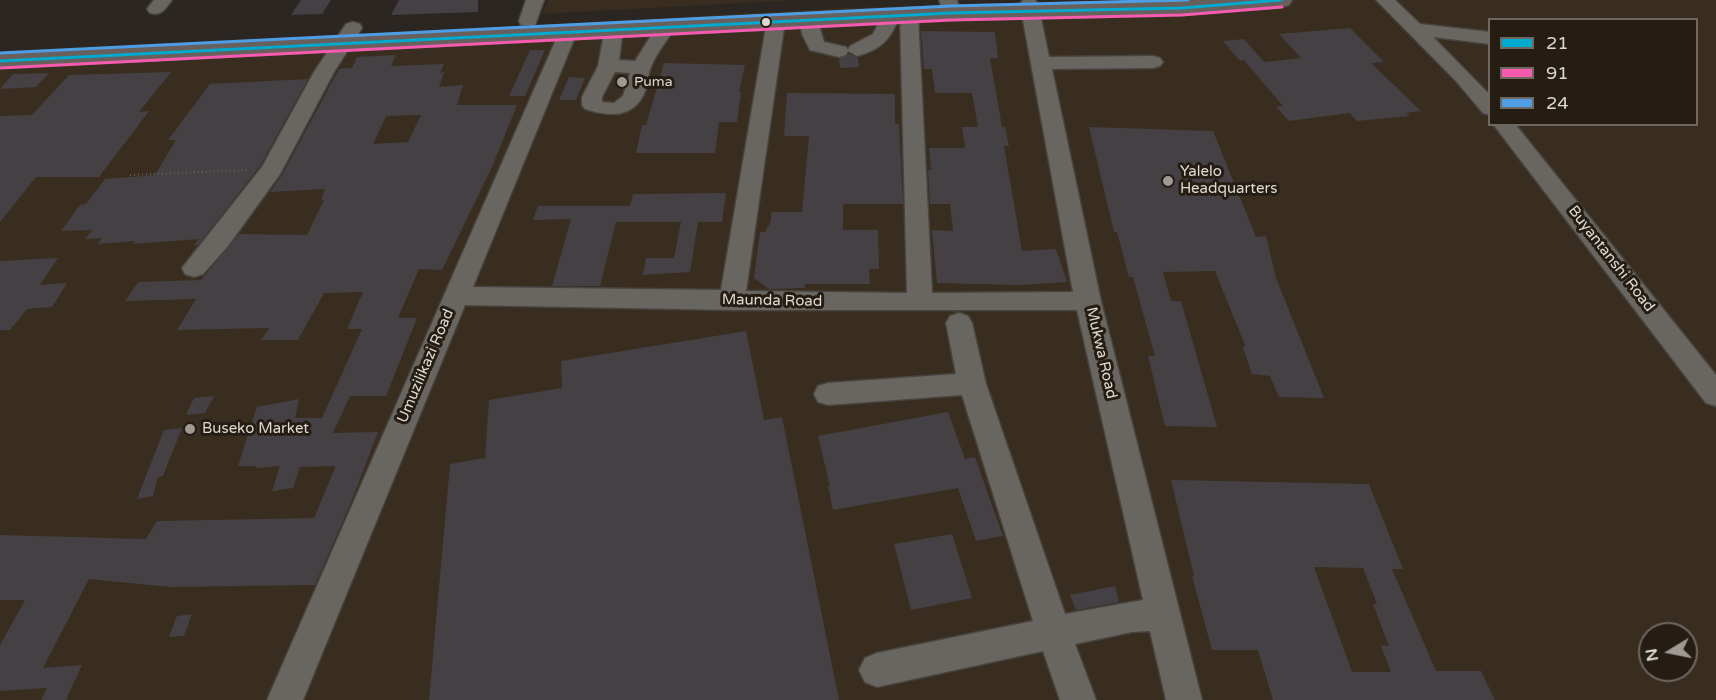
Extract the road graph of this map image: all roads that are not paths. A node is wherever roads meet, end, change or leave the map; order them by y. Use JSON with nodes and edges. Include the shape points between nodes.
{"nodes":[{"id":1,"x":1207,"y":0,"type":"edge"},
{"id":2,"x":1281,"y":0,"type":"edge"},
{"id":3,"x":1385,"y":0,"type":"edge"},
{"id":4,"x":949,"y":6,"type":"edge"},
{"id":5,"x":1029,"y":7,"type":"junction"},
{"id":6,"x":532,"y":10,"type":"edge"},
{"id":7,"x":900,"y":15,"type":"junction"},
{"id":8,"x":809,"y":19,"type":"junction"},
{"id":9,"x":776,"y":21,"type":"junction"},
{"id":10,"x":666,"y":27,"type":"junction"},
{"id":11,"x":614,"y":29,"type":"junction"},
{"id":12,"x":1417,"y":29,"type":"junction"},
{"id":13,"x":568,"y":32,"type":"junction"},
{"id":14,"x":348,"y":37,"type":"junction"},
{"id":15,"x":1488,"y":38,"type":"edge"},
{"id":16,"x":3,"y":58,"type":"edge"},
{"id":17,"x":1153,"y":62,"type":"dead end"},
{"id":18,"x":1041,"y":63,"type":"junction"},
{"id":19,"x":608,"y":66,"type":"junction"},
{"id":20,"x":641,"y":67,"type":"junction"},
{"id":21,"x":1488,"y":107,"type":"edge"},
{"id":22,"x":1505,"y":126,"type":"edge"},
{"id":23,"x":194,"y":268,"type":"dead end"},
{"id":24,"x":456,"y":296,"type":"junction"},
{"id":25,"x":732,"y":301,"type":"junction"},
{"id":26,"x":1088,"y":301,"type":"junction"},
{"id":27,"x":920,"y":302,"type":"junction"},
{"id":28,"x":959,"y":323,"type":"dead end"},
{"id":29,"x":972,"y":384,"type":"junction"},
{"id":30,"x":828,"y":394,"type":"dead end"},
{"id":31,"x":1716,"y":395,"type":"edge"},
{"id":32,"x":1163,"y":615,"type":"junction"},
{"id":33,"x":1054,"y":633,"type":"junction"},
{"id":34,"x":877,"y":670,"type":"dead end"},
{"id":35,"x":285,"y":700,"type":"edge"},
{"id":36,"x":1078,"y":700,"type":"edge"},
{"id":37,"x":1184,"y":700,"type":"edge"}],
"edges":[{"from":1,"to":5,"type":"main road"},
{"from":2,"to":5,"type":"main road","via":[[1182,8]]},
{"from":3,"to":12,"type":"street"},
{"from":4,"to":5,"type":"main road"},
{"from":4,"to":6,"type":"main road"},
{"from":4,"to":7,"type":"main road"},
{"from":5,"to":18,"type":"street","name":"Mukwa Road"},
{"from":6,"to":14,"type":"main road"},
{"from":7,"to":8,"type":"main road"},
{"from":7,"to":8,"type":"street","via":[[873,45],[848,50],[817,46]]},
{"from":7,"to":27,"type":"street"},
{"from":8,"to":9,"type":"main road"},
{"from":9,"to":10,"type":"main road"},
{"from":9,"to":25,"type":"street"},
{"from":10,"to":11,"type":"main road"},
{"from":10,"to":20,"type":"street"},
{"from":11,"to":13,"type":"main road"},
{"from":11,"to":19,"type":"street"},
{"from":12,"to":15,"type":"street"},
{"from":12,"to":21,"type":"street"},
{"from":13,"to":14,"type":"main road"},
{"from":13,"to":24,"type":"street","name":"Umuzilikazi Road"},
{"from":14,"to":16,"type":"main road"},
{"from":14,"to":23,"type":"street","via":[[324,72],[272,169]]},
{"from":17,"to":18,"type":"street"},
{"from":18,"to":26,"type":"street","name":"Mukwa Road"},
{"from":19,"to":20,"type":"street"},
{"from":19,"to":20,"type":"street","via":[[591,97],[592,105],[603,110],[628,105],[636,94]]},
{"from":22,"to":31,"type":"street","name":"Buyantanshi Road"},
{"from":24,"to":25,"type":"street","name":"Maunda Road"},
{"from":24,"to":35,"type":"street","name":"Umuzilikazi Road"},
{"from":25,"to":27,"type":"street","name":"Maunda Road"},
{"from":26,"to":27,"type":"street","name":"Maunda Road"},
{"from":26,"to":32,"type":"street","name":"Mukwa Road"},
{"from":28,"to":29,"type":"street"},
{"from":29,"to":30,"type":"street"},
{"from":29,"to":33,"type":"street"},
{"from":32,"to":33,"type":"street","via":[[1132,616]]},
{"from":32,"to":37,"type":"street","name":"Mukwa Road"},
{"from":33,"to":34,"type":"street"},
{"from":33,"to":36,"type":"street"}]}
